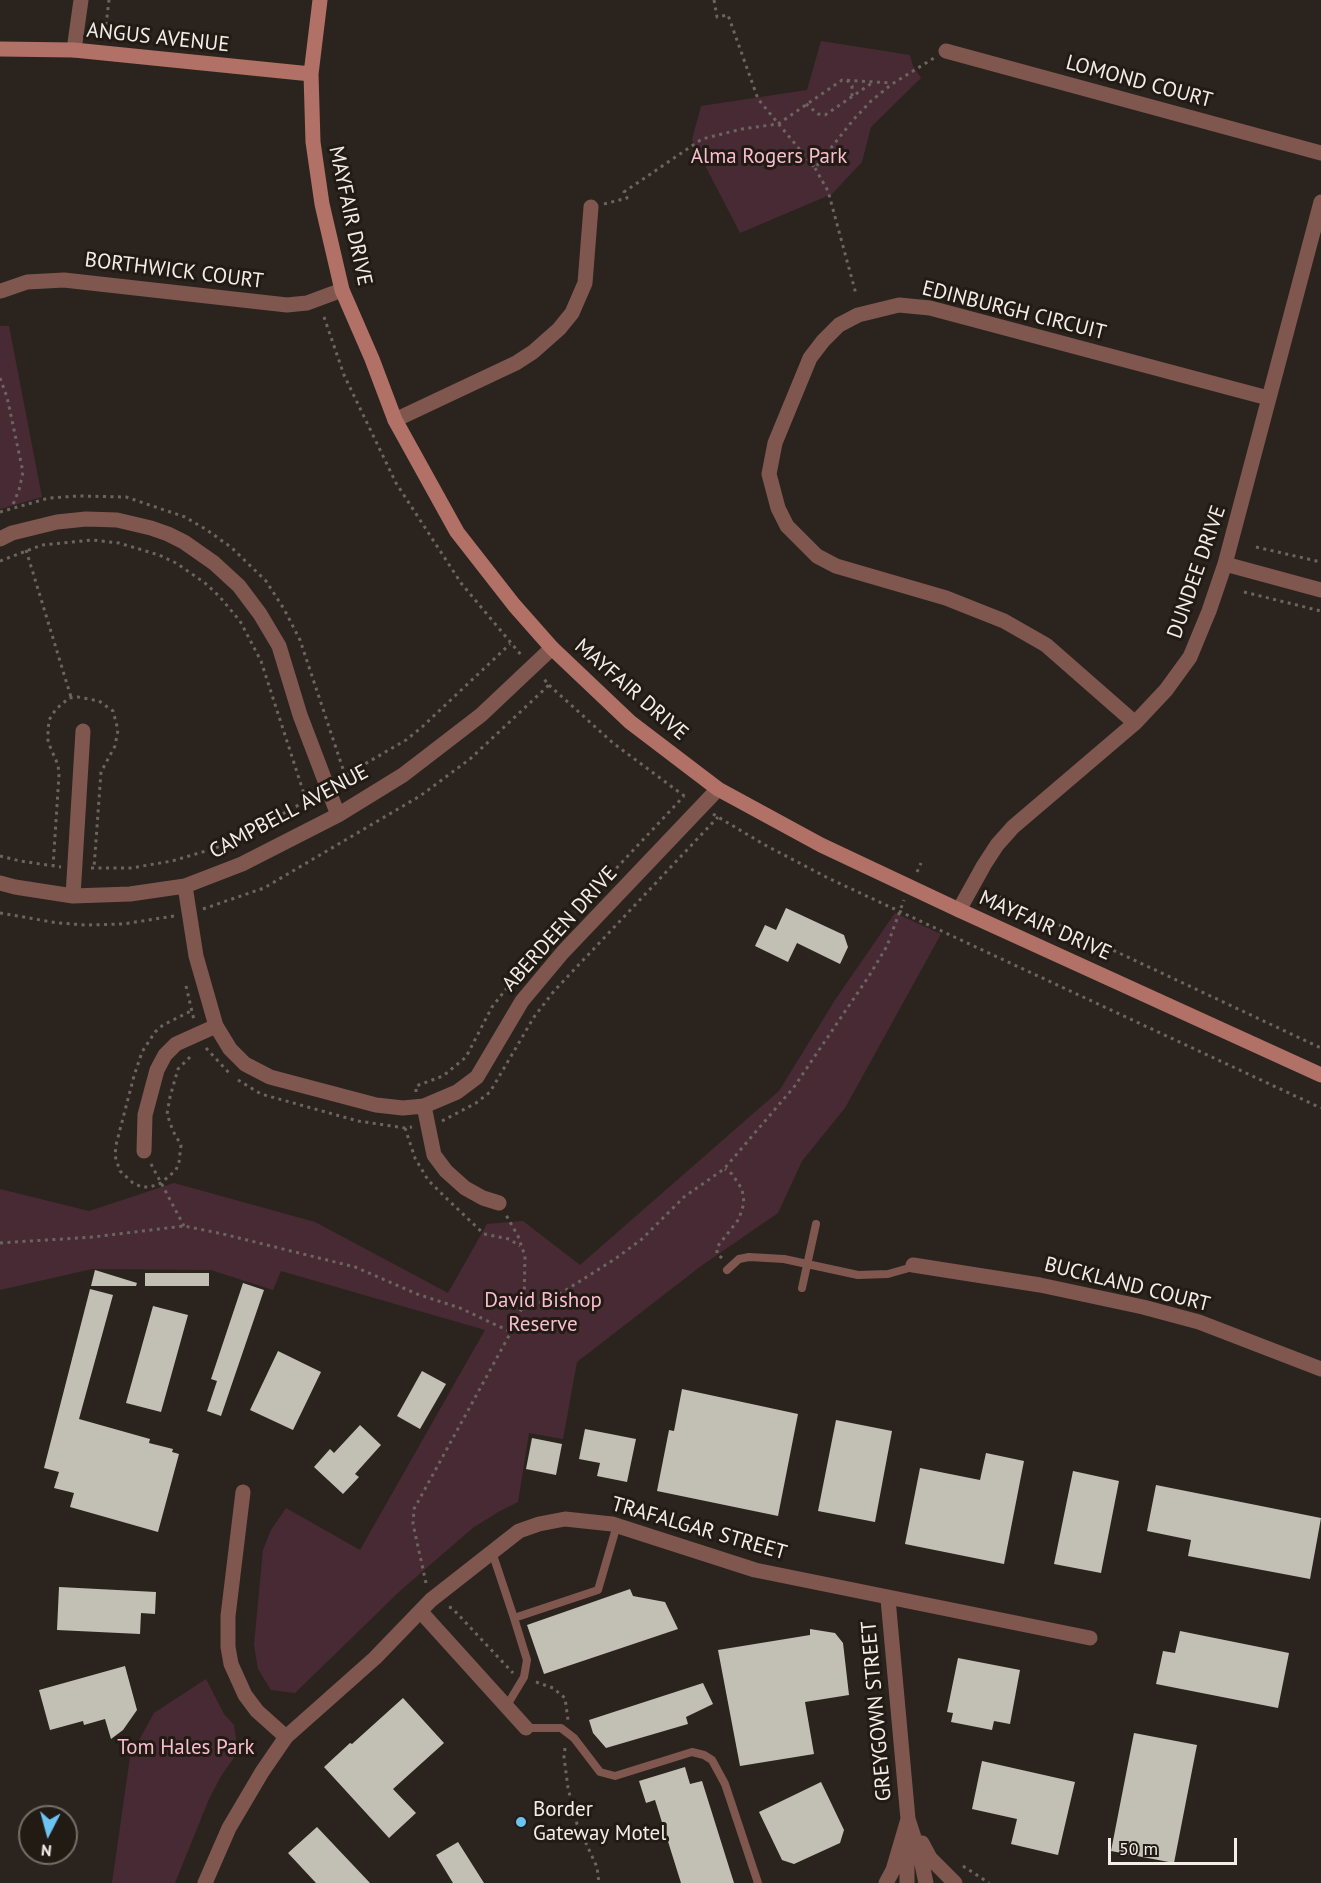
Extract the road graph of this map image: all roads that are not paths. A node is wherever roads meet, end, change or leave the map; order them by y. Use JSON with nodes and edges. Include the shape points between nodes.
{"nodes":[{"id":1,"x":81,"y":0,"type":"edge"},
{"id":2,"x":320,"y":0,"type":"edge"},
{"id":3,"x":0,"y":49,"type":"edge"},
{"id":4,"x":74,"y":50,"type":"junction"},
{"id":5,"x":946,"y":51,"type":"road end"},
{"id":6,"x":311,"y":74,"type":"junction"},
{"id":7,"x":1321,"y":153,"type":"edge"},
{"id":8,"x":1321,"y":202,"type":"edge"},
{"id":9,"x":591,"y":207,"type":"road end"},
{"id":10,"x":342,"y":290,"type":"junction"},
{"id":11,"x":1,"y":291,"type":"edge"},
{"id":12,"x":1268,"y":398,"type":"junction"},
{"id":13,"x":395,"y":420,"type":"junction"},
{"id":14,"x":0,"y":539,"type":"edge"},
{"id":15,"x":1226,"y":564,"type":"junction"},
{"id":16,"x":1321,"y":590,"type":"edge"},
{"id":17,"x":552,"y":648,"type":"junction"},
{"id":18,"x":1135,"y":723,"type":"junction"},
{"id":19,"x":83,"y":731,"type":"dead end"},
{"id":20,"x":718,"y":789,"type":"junction"},
{"id":21,"x":338,"y":815,"type":"junction"},
{"id":22,"x":0,"y":882,"type":"edge"},
{"id":23,"x":185,"y":886,"type":"junction"},
{"id":24,"x":73,"y":896,"type":"junction"},
{"id":25,"x":959,"y":910,"type":"junction"},
{"id":26,"x":216,"y":1026,"type":"junction"},
{"id":27,"x":1321,"y":1075,"type":"edge"},
{"id":28,"x":424,"y":1106,"type":"junction"},
{"id":29,"x":144,"y":1151,"type":"road end"},
{"id":30,"x":499,"y":1203,"type":"road end"},
{"id":31,"x":816,"y":1224,"type":"dead end"},
{"id":32,"x":807,"y":1264,"type":"junction"},
{"id":33,"x":915,"y":1265,"type":"joint"},
{"id":34,"x":727,"y":1270,"type":"dead end"},
{"id":35,"x":802,"y":1288,"type":"dead end"},
{"id":36,"x":1321,"y":1369,"type":"edge"},
{"id":37,"x":243,"y":1492,"type":"dead end"},
{"id":38,"x":617,"y":1525,"type":"junction"},
{"id":39,"x":492,"y":1552,"type":"junction"},
{"id":40,"x":888,"y":1599,"type":"junction"},
{"id":41,"x":426,"y":1606,"type":"junction"},
{"id":42,"x":514,"y":1618,"type":"junction"},
{"id":43,"x":1090,"y":1638,"type":"dead end"},
{"id":44,"x":506,"y":1707,"type":"junction"},
{"id":45,"x":526,"y":1728,"type":"joint"},
{"id":46,"x":286,"y":1737,"type":"junction"},
{"id":47,"x":908,"y":1819,"type":"junction"},
{"id":48,"x":206,"y":1883,"type":"edge"},
{"id":49,"x":758,"y":1883,"type":"edge"},
{"id":50,"x":886,"y":1883,"type":"edge"},
{"id":51,"x":907,"y":1883,"type":"edge"},
{"id":52,"x":926,"y":1883,"type":"edge"},
{"id":53,"x":955,"y":1883,"type":"edge"}],
"edges":[{"from":1,"to":4,"type":"street"},
{"from":2,"to":6,"type":"street","name":"MAYFAIR DRIVE"},
{"from":3,"to":4,"type":"street","name":"ANGUS AVENUE"},
{"from":4,"to":6,"type":"street","name":"ANGUS AVENUE"},
{"from":5,"to":7,"type":"street","name":"LOMOND COURT"},
{"from":6,"to":10,"type":"street","name":"MAYFAIR DRIVE","via":[[313,142],[322,204]]},
{"from":8,"to":12,"type":"street","name":"DUNDEE DRIVE"},
{"from":9,"to":13,"type":"street","via":[[585,283],[560,329],[516,363]]},
{"from":10,"to":11,"type":"street","name":"BORTHWICK COURT","via":[[307,303],[287,305],[64,280],[27,282]]},
{"from":10,"to":13,"type":"street","name":"MAYFAIR DRIVE"},
{"from":12,"to":15,"type":"street","name":"DUNDEE DRIVE"},
{"from":12,"to":18,"type":"street","name":"EDINBURGH CIRCUIT","via":[[930,308],[898,305],[858,315],[839,325],[823,341],[810,358],[775,443],[769,474],[778,508],[787,526],[817,556],[836,566],[946,598],[1004,621],[1046,645]]},
{"from":13,"to":17,"type":"street","name":"MAYFAIR DRIVE","via":[[457,532]]},
{"from":14,"to":21,"type":"street","via":[[57,522],[117,520],[168,534],[214,563],[239,586],[279,646]]},
{"from":15,"to":16,"type":"street"},
{"from":15,"to":18,"type":"street","name":"DUNDEE DRIVE","via":[[1190,657]]},
{"from":17,"to":20,"type":"street","name":"MAYFAIR DRIVE","via":[[630,722]]},
{"from":17,"to":21,"type":"street","name":"CAMPBELL AVENUE","via":[[481,715],[403,775]]},
{"from":18,"to":25,"type":"street","name":"DUNDEE DRIVE","via":[[1013,827],[997,845]]},
{"from":19,"to":24,"type":"street"},
{"from":20,"to":25,"type":"street","name":"MAYFAIR DRIVE","via":[[821,845]]},
{"from":20,"to":28,"type":"street","name":"ABERDEEN DRIVE","via":[[563,952],[522,1001],[477,1077],[457,1092]]},
{"from":21,"to":23,"type":"street","name":"CAMPBELL AVENUE","via":[[242,864]]},
{"from":22,"to":24,"type":"street","name":"CAMPBELL AVENUE"},
{"from":23,"to":24,"type":"street","name":"CAMPBELL AVENUE","via":[[130,894]]},
{"from":23,"to":26,"type":"street","name":"ABERDEEN DRIVE","via":[[196,956]]},
{"from":25,"to":27,"type":"street","name":"MAYFAIR DRIVE"},
{"from":26,"to":28,"type":"street","name":"ABERDEEN DRIVE","via":[[245,1064],[270,1077],[376,1106]]},
{"from":26,"to":29,"type":"street","via":[[176,1044],[165,1055],[157,1070],[146,1115]]},
{"from":28,"to":30,"type":"street","via":[[434,1155],[465,1188]]},
{"from":31,"to":32,"type":"lane"},
{"from":32,"to":33,"type":"lane","name":"BUCKLAND COURT","via":[[868,1275],[893,1273]]},
{"from":32,"to":34,"type":"lane","name":"BUCKLAND COURT","via":[[752,1257],[741,1258]]},
{"from":32,"to":35,"type":"lane"},
{"from":33,"to":36,"type":"street","name":"BUCKLAND COURT","via":[[1143,1307],[1199,1322]]},
{"from":37,"to":46,"type":"street","via":[[228,1647],[245,1695]]},
{"from":38,"to":39,"type":"street","name":"TRAFALGAR STREET","via":[[586,1519],[539,1524],[519,1531]]},
{"from":38,"to":40,"type":"street","name":"TRAFALGAR STREET","via":[[755,1570]]},
{"from":38,"to":42,"type":"lane","via":[[598,1590]]},
{"from":39,"to":41,"type":"street","name":"TRAFALGAR STREET"},
{"from":39,"to":42,"type":"lane"},
{"from":40,"to":43,"type":"street","name":"TRAFALGAR STREET"},
{"from":40,"to":47,"type":"street","name":"GREYGOWN STREET"},
{"from":41,"to":44,"type":"street"},
{"from":41,"to":46,"type":"street","name":"TRAFALGAR STREET","via":[[375,1658]]},
{"from":42,"to":44,"type":"lane","via":[[527,1660],[524,1677]]},
{"from":44,"to":45,"type":"street"},
{"from":45,"to":49,"type":"lane","via":[[561,1728],[574,1738],[600,1772],[615,1776],[692,1752],[712,1760],[725,1784]]},
{"from":46,"to":48,"type":"street","name":"TRAFALGAR STREET","via":[[229,1828]]},
{"from":47,"to":50,"type":"street","name":"GREYGOWN STREET"},
{"from":47,"to":51,"type":"street"},
{"from":47,"to":52,"type":"street","name":"GREYGOWN STREET"},
{"from":47,"to":53,"type":"street","name":"GREYGOWN STREET","via":[[930,1858]]}]}
